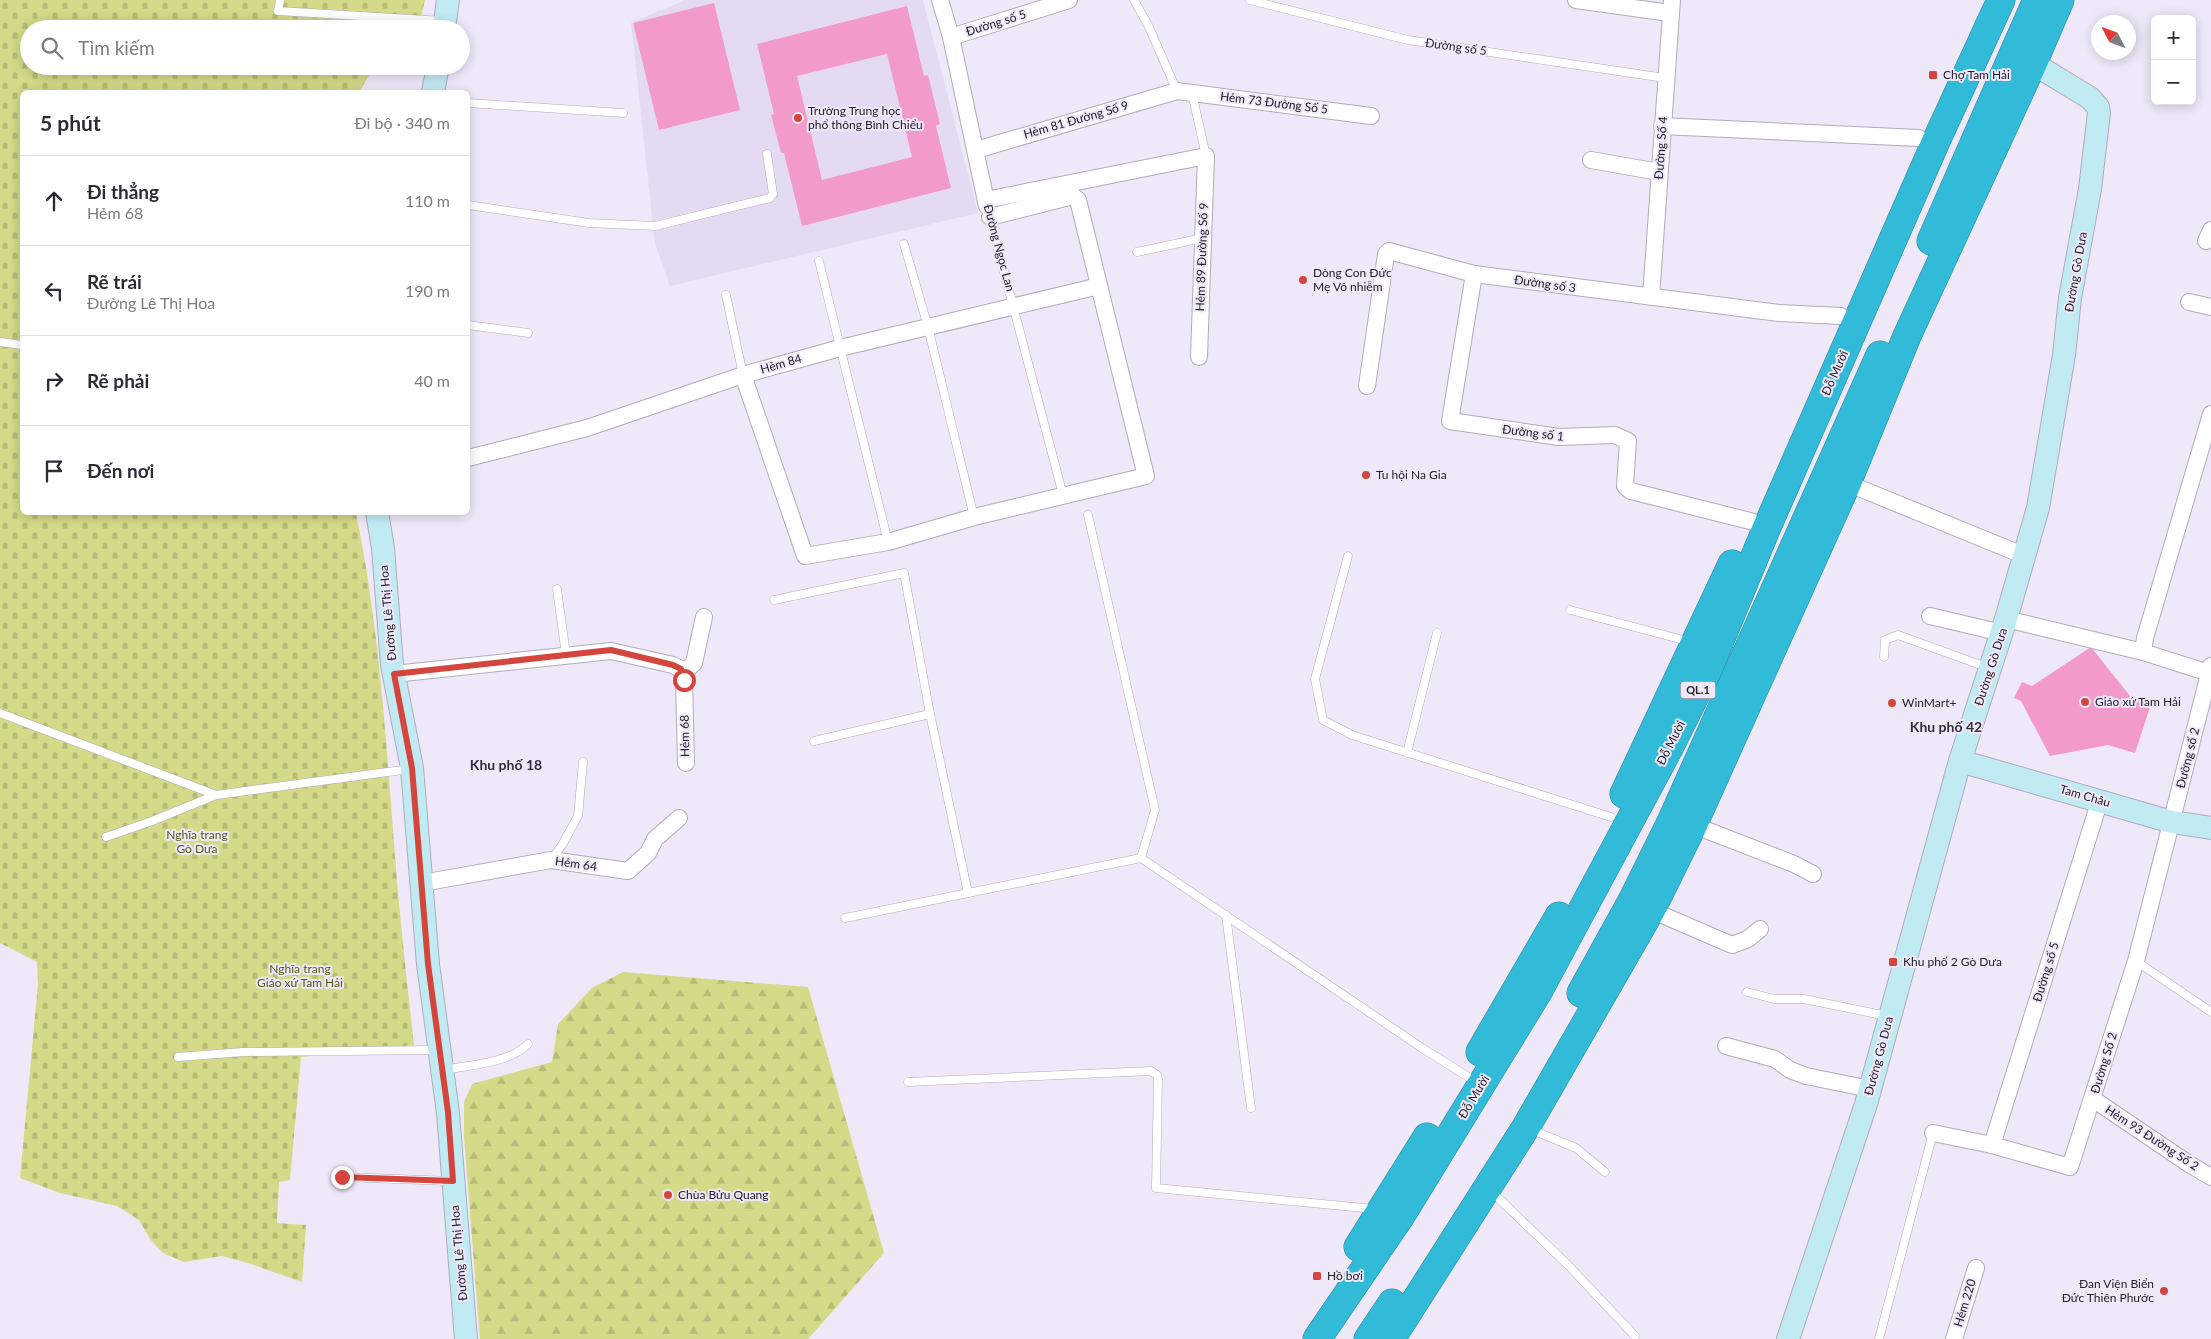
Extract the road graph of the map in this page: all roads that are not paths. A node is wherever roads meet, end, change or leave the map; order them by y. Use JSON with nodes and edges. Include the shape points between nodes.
{"nodes":[{"id":1,"x":280,"y":0,"type":"edge"},
{"id":2,"x":941,"y":0,"type":"edge"},
{"id":3,"x":1069,"y":0,"type":"edge"},
{"id":4,"x":1134,"y":0,"type":"edge"},
{"id":5,"x":1250,"y":0,"type":"edge"},
{"id":6,"x":1576,"y":0,"type":"edge"},
{"id":7,"x":1981,"y":0,"type":"edge"},
{"id":8,"x":2001,"y":0,"type":"edge"},
{"id":9,"x":2037,"y":0,"type":"edge"},
{"id":10,"x":2060,"y":0,"type":"edge"},
{"id":11,"x":1671,"y":7,"type":"edge"},
{"id":12,"x":446,"y":17,"type":"edge"},
{"id":13,"x":951,"y":37,"type":"junction"},
{"id":14,"x":2024,"y":57,"type":"junction"},
{"id":15,"x":436,"y":75,"type":"edge"},
{"id":16,"x":1666,"y":78,"type":"junction"},
{"id":17,"x":432,"y":90,"type":"edge"},
{"id":18,"x":1184,"y":92,"type":"junction"},
{"id":19,"x":470,"y":103,"type":"edge"},
{"id":20,"x":624,"y":114,"type":"dead end"},
{"id":21,"x":1371,"y":116,"type":"dead end"},
{"id":22,"x":1662,"y":126,"type":"junction"},
{"id":23,"x":1919,"y":138,"type":"junction"},
{"id":24,"x":976,"y":150,"type":"junction"},
{"id":25,"x":767,"y":154,"type":"dead end"},
{"id":26,"x":1206,"y":156,"type":"junction"},
{"id":27,"x":1591,"y":160,"type":"dead end"},
{"id":28,"x":1659,"y":172,"type":"junction"},
{"id":29,"x":470,"y":205,"type":"edge"},
{"id":30,"x":988,"y":208,"type":"junction"},
{"id":31,"x":1203,"y":238,"type":"junction"},
{"id":32,"x":904,"y":244,"type":"dead end"},
{"id":33,"x":1137,"y":252,"type":"dead end"},
{"id":34,"x":820,"y":261,"type":"dead end"},
{"id":35,"x":1474,"y":274,"type":"junction"},
{"id":36,"x":1099,"y":286,"type":"junction"},
{"id":37,"x":726,"y":295,"type":"dead end"},
{"id":38,"x":1651,"y":297,"type":"junction"},
{"id":39,"x":2189,"y":302,"type":"dead end"},
{"id":40,"x":1014,"y":306,"type":"junction"},
{"id":41,"x":2211,"y":307,"type":"edge"},
{"id":42,"x":1901,"y":308,"type":"junction"},
{"id":43,"x":1841,"y":316,"type":"junction"},
{"id":44,"x":470,"y":325,"type":"edge"},
{"id":45,"x":928,"y":327,"type":"junction"},
{"id":46,"x":528,"y":333,"type":"dead end"},
{"id":47,"x":1907,"y":336,"type":"junction"},
{"id":48,"x":0,"y":342,"type":"edge"},
{"id":49,"x":20,"y":345,"type":"edge"},
{"id":50,"x":840,"y":348,"type":"junction"},
{"id":51,"x":1199,"y":357,"type":"dead end"},
{"id":52,"x":743,"y":375,"type":"junction"},
{"id":53,"x":1367,"y":386,"type":"dead end"},
{"id":54,"x":2211,"y":414,"type":"edge"},
{"id":55,"x":470,"y":457,"type":"edge"},
{"id":56,"x":1847,"y":483,"type":"junction"},
{"id":57,"x":1063,"y":495,"type":"junction"},
{"id":58,"x":378,"y":515,"type":"edge"},
{"id":59,"x":1088,"y":515,"type":"dead end"},
{"id":60,"x":974,"y":517,"type":"junction"},
{"id":61,"x":1759,"y":524,"type":"junction"},
{"id":62,"x":888,"y":542,"type":"junction"},
{"id":63,"x":1348,"y":556,"type":"dead end"},
{"id":64,"x":2025,"y":556,"type":"junction"},
{"id":65,"x":557,"y":589,"type":"dead end"},
{"id":66,"x":774,"y":600,"type":"dead end"},
{"id":67,"x":1570,"y":610,"type":"dead end"},
{"id":68,"x":1930,"y":616,"type":"dead end"},
{"id":69,"x":704,"y":617,"type":"dead end"},
{"id":70,"x":2004,"y":626,"type":"junction"},
{"id":71,"x":1437,"y":633,"type":"dead end"},
{"id":72,"x":1696,"y":643,"type":"junction"},
{"id":73,"x":2143,"y":652,"type":"junction"},
{"id":74,"x":566,"y":655,"type":"junction"},
{"id":75,"x":1884,"y":657,"type":"dead end"},
{"id":76,"x":1991,"y":669,"type":"junction"},
{"id":77,"x":2210,"y":669,"type":"edge"},
{"id":78,"x":394,"y":674,"type":"junction"},
{"id":79,"x":683,"y":674,"type":"junction"},
{"id":80,"x":0,"y":712,"type":"edge"},
{"id":81,"x":930,"y":714,"type":"junction"},
{"id":82,"x":814,"y":741,"type":"dead end"},
{"id":83,"x":1408,"y":753,"type":"junction"},
{"id":84,"x":583,"y":762,"type":"dead end"},
{"id":85,"x":1960,"y":762,"type":"junction"},
{"id":86,"x":686,"y":763,"type":"dead end"},
{"id":87,"x":412,"y":768,"type":"junction"},
{"id":88,"x":216,"y":794,"type":"junction"},
{"id":89,"x":2100,"y":800,"type":"junction"},
{"id":90,"x":1611,"y":817,"type":"junction"},
{"id":91,"x":679,"y":818,"type":"dead end"},
{"id":92,"x":2172,"y":822,"type":"junction"},
{"id":93,"x":1693,"y":825,"type":"junction"},
{"id":94,"x":2211,"y":828,"type":"edge"},
{"id":95,"x":106,"y":837,"type":"dead end"},
{"id":96,"x":1141,"y":858,"type":"junction"},
{"id":97,"x":551,"y":860,"type":"junction"},
{"id":98,"x":1813,"y":874,"type":"dead end"},
{"id":99,"x":422,"y":883,"type":"junction"},
{"id":100,"x":968,"y":893,"type":"junction"},
{"id":101,"x":1651,"y":910,"type":"junction"},
{"id":102,"x":1226,"y":916,"type":"junction"},
{"id":103,"x":845,"y":918,"type":"dead end"},
{"id":104,"x":1760,"y":929,"type":"dead end"},
{"id":105,"x":2136,"y":961,"type":"junction"},
{"id":106,"x":1747,"y":992,"type":"dead end"},
{"id":107,"x":2211,"y":1012,"type":"edge"},
{"id":108,"x":1890,"y":1016,"type":"junction"},
{"id":109,"x":528,"y":1044,"type":"dead end"},
{"id":110,"x":1726,"y":1046,"type":"dead end"},
{"id":111,"x":178,"y":1057,"type":"dead end"},
{"id":112,"x":441,"y":1061,"type":"junction"},
{"id":113,"x":1474,"y":1080,"type":"junction"},
{"id":114,"x":908,"y":1082,"type":"dead end"},
{"id":115,"x":1870,"y":1089,"type":"junction"},
{"id":116,"x":2093,"y":1099,"type":"junction"},
{"id":117,"x":1251,"y":1108,"type":"dead end"},
{"id":118,"x":1526,"y":1128,"type":"junction"},
{"id":119,"x":1933,"y":1133,"type":"joint"},
{"id":120,"x":1992,"y":1145,"type":"junction"},
{"id":121,"x":1605,"y":1172,"type":"dead end"},
{"id":122,"x":342,"y":1177,"type":"dead end"},
{"id":123,"x":2211,"y":1177,"type":"edge"},
{"id":124,"x":453,"y":1181,"type":"junction"},
{"id":125,"x":1488,"y":1188,"type":"junction"},
{"id":126,"x":1382,"y":1210,"type":"junction"},
{"id":127,"x":1976,"y":1268,"type":"dead end"},
{"id":128,"x":1635,"y":1336,"type":"dead end"},
{"id":129,"x":466,"y":1339,"type":"edge"},
{"id":130,"x":1297,"y":1339,"type":"edge"},
{"id":131,"x":1317,"y":1339,"type":"edge"},
{"id":132,"x":1368,"y":1339,"type":"edge"},
{"id":133,"x":1390,"y":1339,"type":"edge"},
{"id":134,"x":1788,"y":1339,"type":"edge"},
{"id":135,"x":1878,"y":1339,"type":"edge"},
{"id":136,"x":1954,"y":1339,"type":"edge"}],
"edges":[{"from":1,"to":12,"type":"lane","via":[[278,11]]},
{"from":2,"to":13,"type":"street","name":"Đường Ngọc Lan"},
{"from":3,"to":13,"type":"street","name":"Đường số 5"},
{"from":4,"to":18,"type":"lane"},
{"from":5,"to":16,"type":"lane","name":"Đường số 5","via":[[1408,40]]},
{"from":6,"to":11,"type":"street"},
{"from":7,"to":23,"type":"highway","name":"Đỗ Mười","number":"QL.1"},
{"from":8,"to":61,"type":"highway","name":"Đỗ Mười","number":"QL.1"},
{"from":9,"to":14,"type":"highway","number":"QL.1"},
{"from":10,"to":14,"type":"highway","number":"QL.1"},
{"from":11,"to":16,"type":"street","name":"Đường Số 4"},
{"from":13,"to":24,"type":"street","name":"Đường Ngọc Lan"},
{"from":14,"to":42,"type":"highway","number":"QL.1"},
{"from":14,"to":47,"type":"highway","number":"QL.1"},
{"from":14,"to":64,"type":"street","name":"Đường Gò Dưa","via":[[2090,98],[2098,107],[2099,119],[2064,355],[2038,508]]},
{"from":15,"to":17,"type":"street"},
{"from":16,"to":22,"type":"street","name":"Đường Số 4"},
{"from":18,"to":21,"type":"street","name":"Hẻm 73 Đường Số 5"},
{"from":18,"to":24,"type":"street","name":"Hẻm 81 Đường Số 9"},
{"from":18,"to":26,"type":"lane"},
{"from":19,"to":20,"type":"lane"},
{"from":22,"to":23,"type":"street"},
{"from":22,"to":28,"type":"street","name":"Đường Số 4"},
{"from":23,"to":43,"type":"highway","name":"Đỗ Mười","number":"QL.1"},
{"from":24,"to":30,"type":"street","name":"Đường Ngọc Lan"},
{"from":25,"to":29,"type":"lane","via":[[773,194],[770,198],[656,226],[589,223]]},
{"from":26,"to":30,"type":"street"},
{"from":26,"to":31,"type":"street","name":"Hẻm 89 Đường Số 9"},
{"from":27,"to":28,"type":"street"},
{"from":28,"to":38,"type":"street","name":"Đường Số 4"},
{"from":30,"to":36,"type":"street","via":[[1076,197]]},
{"from":30,"to":40,"type":"lane","name":"Đường Ngọc Lan"},
{"from":31,"to":33,"type":"lane"},
{"from":31,"to":51,"type":"street","name":"Hẻm 89 Đường Số 9"},
{"from":32,"to":45,"type":"lane"},
{"from":34,"to":50,"type":"lane"},
{"from":35,"to":38,"type":"street","name":"Đường số 3"},
{"from":35,"to":53,"type":"street","name":"Đường số 3","via":[[1388,252]]},
{"from":35,"to":61,"type":"street","name":"Đường số 1","via":[[1450,421],[1560,437],[1615,434],[1628,441],[1625,486],[1630,491]]},
{"from":36,"to":40,"type":"street","name":"Hẻm 84"},
{"from":36,"to":57,"type":"street","via":[[1146,476]]},
{"from":37,"to":52,"type":"lane"},
{"from":38,"to":43,"type":"street","name":"Đường số 3","via":[[1779,313]]},
{"from":39,"to":41,"type":"street"},
{"from":40,"to":45,"type":"street","name":"Hẻm 84"},
{"from":40,"to":57,"type":"lane","name":"Đường Ngọc Lan"},
{"from":42,"to":47,"type":"highway"},
{"from":42,"to":132,"type":"highway","number":"QL.1","via":[[1675,813],[1633,899],[1504,1127]]},
{"from":43,"to":61,"type":"highway","name":"Đỗ Mười","number":"QL.1"},
{"from":44,"to":46,"type":"lane"},
{"from":45,"to":50,"type":"street","name":"Hẻm 84"},
{"from":45,"to":60,"type":"lane"},
{"from":47,"to":56,"type":"highway","number":"QL.1"},
{"from":48,"to":49,"type":"lane"},
{"from":50,"to":52,"type":"street","name":"Hẻm 84"},
{"from":50,"to":62,"type":"lane"},
{"from":52,"to":55,"type":"street","name":"Hẻm 84","via":[[587,428]]},
{"from":52,"to":62,"type":"street","via":[[805,556]]},
{"from":54,"to":73,"type":"street"},
{"from":56,"to":64,"type":"street"},
{"from":56,"to":93,"type":"highway","number":"QL.1"},
{"from":57,"to":60,"type":"street"},
{"from":58,"to":78,"type":"street","name":"Đường Lê Thị Hoa"},
{"from":59,"to":96,"type":"lane","via":[[1155,810]]},
{"from":60,"to":62,"type":"street"},
{"from":61,"to":72,"type":"highway","name":"Đỗ Mười","number":"QL.1"},
{"from":61,"to":113,"type":"highway","name":"Đỗ Mười","number":"QL.1","via":[[1707,672],[1668,750],[1542,984]]},
{"from":63,"to":83,"type":"lane","via":[[1315,679],[1323,720],[1352,735]]},
{"from":64,"to":70,"type":"street","name":"Đường Gò Dưa"},
{"from":65,"to":74,"type":"lane"},
{"from":66,"to":81,"type":"lane","via":[[904,573]]},
{"from":67,"to":72,"type":"lane"},
{"from":68,"to":70,"type":"street"},
{"from":69,"to":79,"type":"street","via":[[694,663]]},
{"from":70,"to":73,"type":"street"},
{"from":70,"to":76,"type":"street","name":"Đường Gò Dưa"},
{"from":71,"to":83,"type":"lane"},
{"from":72,"to":90,"type":"highway","name":"Đỗ Mười","number":"QL.1"},
{"from":73,"to":77,"type":"street"},
{"from":74,"to":78,"type":"street"},
{"from":74,"to":79,"type":"street","via":[[611,650],[673,665]]},
{"from":75,"to":76,"type":"lane","via":[[1885,640],[1898,635]]},
{"from":76,"to":85,"type":"street","name":"Đường Gò Dưa"},
{"from":77,"to":92,"type":"street","name":"Đường số 2"},
{"from":78,"to":87,"type":"street","name":"Đường Lê Thị Hoa"},
{"from":79,"to":86,"type":"street","name":"Hẻm 68"},
{"from":80,"to":88,"type":"lane"},
{"from":81,"to":82,"type":"lane"},
{"from":81,"to":100,"type":"lane"},
{"from":83,"to":90,"type":"lane"},
{"from":84,"to":97,"type":"lane","via":[[578,816]]},
{"from":85,"to":89,"type":"street","name":"Tam Châu"},
{"from":85,"to":108,"type":"street","name":"Đường Gò Dưa"},
{"from":87,"to":88,"type":"lane"},
{"from":87,"to":99,"type":"street","name":"Đường Lê Thị Hoa"},
{"from":88,"to":95,"type":"lane"},
{"from":89,"to":92,"type":"street","name":"Tam Châu"},
{"from":89,"to":120,"type":"street","name":"Đường số 5"},
{"from":90,"to":113,"type":"highway","name":"Đỗ Mười","number":"QL.1"},
{"from":91,"to":97,"type":"street","name":"Hẻm 64","via":[[654,839],[648,854],[628,871]]},
{"from":92,"to":94,"type":"street","name":"Tam Châu"},
{"from":92,"to":105,"type":"street","name":"Đường Số 2"},
{"from":93,"to":98,"type":"street"},
{"from":93,"to":101,"type":"highway","number":"QL.1"},
{"from":96,"to":100,"type":"lane"},
{"from":96,"to":102,"type":"lane"},
{"from":97,"to":99,"type":"street","name":"Hẻm 64"},
{"from":99,"to":112,"type":"street","name":"Đường Lê Thị Hoa","via":[[428,964]]},
{"from":100,"to":103,"type":"lane"},
{"from":101,"to":104,"type":"street","via":[[1732,945],[1748,939]]},
{"from":101,"to":118,"type":"highway","number":"QL.1"},
{"from":102,"to":113,"type":"lane"},
{"from":102,"to":117,"type":"lane"},
{"from":105,"to":107,"type":"lane"},
{"from":105,"to":116,"type":"street","name":"Đường Số 2"},
{"from":106,"to":108,"type":"lane","via":[[1774,999],[1804,999]]},
{"from":108,"to":115,"type":"street","name":"Đường Gò Dưa"},
{"from":109,"to":112,"type":"lane","via":[[508,1057]]},
{"from":110,"to":115,"type":"street","via":[[1775,1059],[1806,1076]]},
{"from":111,"to":112,"type":"lane","via":[[243,1052]]},
{"from":112,"to":124,"type":"street","name":"Đường Lê Thị Hoa"},
{"from":113,"to":126,"type":"highway","name":"Đỗ Mười","number":"QL.1"},
{"from":113,"to":131,"type":"highway","name":"Đỗ Mười","number":"QL.1","via":[[1402,1214]]},
{"from":114,"to":126,"type":"lane","via":[[1151,1071],[1158,1079],[1156,1188]]},
{"from":115,"to":134,"type":"street","name":"Đường Gò Dưa"},
{"from":116,"to":120,"type":"street","name":"Đường Số 2","via":[[2070,1167]]},
{"from":116,"to":123,"type":"street","name":"Hẻm 93 Đường Số 2"},
{"from":118,"to":121,"type":"lane","via":[[1576,1148]]},
{"from":118,"to":125,"type":"highway","number":"QL.1"},
{"from":119,"to":120,"type":"street","name":"Đường Số 2"},
{"from":119,"to":135,"type":"lane"},
{"from":122,"to":124,"type":"lane"},
{"from":124,"to":129,"type":"street","name":"Đường Lê Thị Hoa"},
{"from":125,"to":128,"type":"lane"},
{"from":125,"to":133,"type":"highway","number":"QL.1"},
{"from":126,"to":130,"type":"highway","name":"Đỗ Mười","number":"QL.1"},
{"from":127,"to":136,"type":"street","name":"Hẻm 220"}]}
